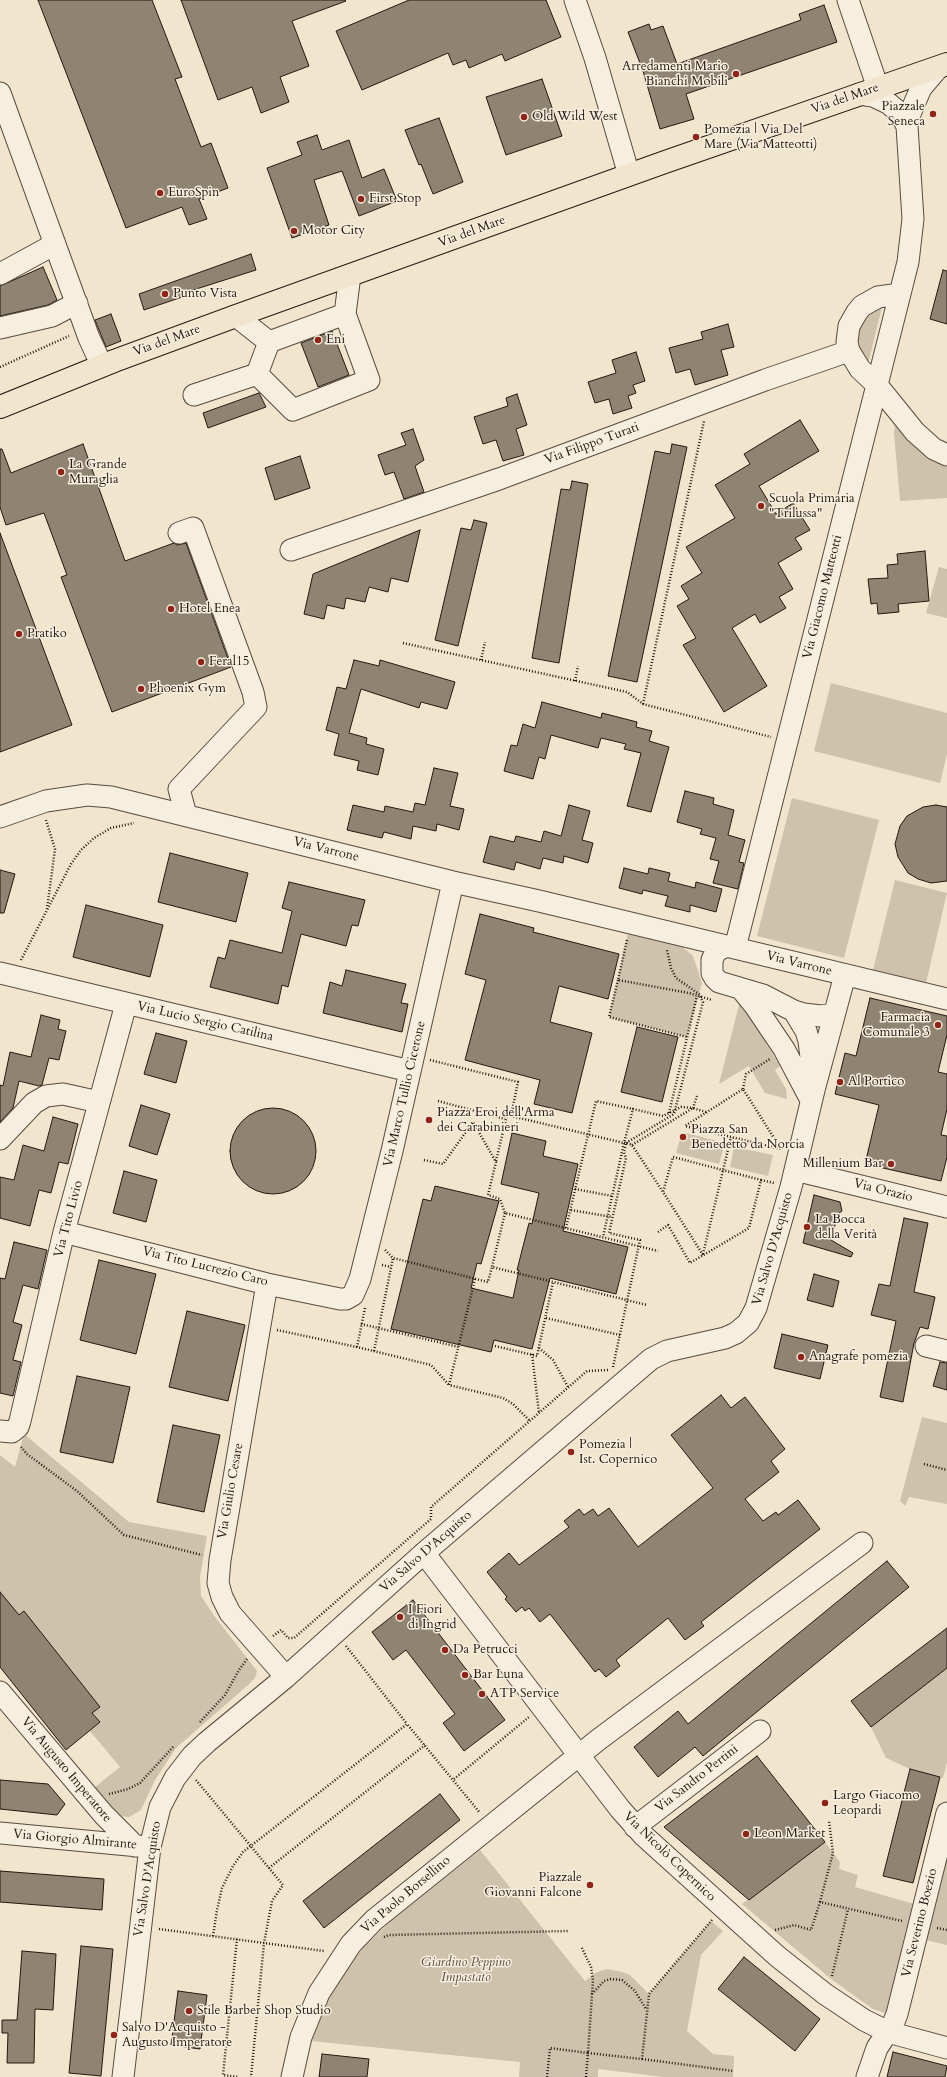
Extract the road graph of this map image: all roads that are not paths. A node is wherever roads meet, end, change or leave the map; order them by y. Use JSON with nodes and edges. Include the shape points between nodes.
{"nodes":[{"id":1,"x":575,"y":0,"type":"edge"},
{"id":2,"x":848,"y":0,"type":"edge"},
{"id":3,"x":943,"y":66,"type":"edge"},
{"id":4,"x":869,"y":91,"type":"junction"},
{"id":5,"x":0,"y":93,"type":"edge"},
{"id":6,"x":907,"y":126,"type":"junction"},
{"id":7,"x":629,"y":175,"type":"junction"},
{"id":8,"x":54,"y":244,"type":"junction"},
{"id":9,"x":0,"y":274,"type":"edge"},
{"id":10,"x":350,"y":275,"type":"junction"},
{"id":11,"x":900,"y":294,"type":"junction"},
{"id":12,"x":77,"y":303,"type":"junction"},
{"id":13,"x":345,"y":314,"type":"junction"},
{"id":14,"x":236,"y":316,"type":"junction"},
{"id":15,"x":0,"y":328,"type":"edge"},
{"id":16,"x":269,"y":342,"type":"junction"},
{"id":17,"x":849,"y":351,"type":"junction"},
{"id":18,"x":102,"y":366,"type":"junction"},
{"id":19,"x":257,"y":374,"type":"junction"},
{"id":20,"x":877,"y":385,"type":"junction"},
{"id":21,"x":194,"y":395,"type":"dead end"},
{"id":22,"x":0,"y":407,"type":"edge"},
{"id":23,"x":947,"y":455,"type":"edge"},
{"id":24,"x":179,"y":533,"type":"dead end"},
{"id":25,"x":291,"y":550,"type":"dead end"},
{"id":26,"x":186,"y":815,"type":"junction"},
{"id":27,"x":0,"y":816,"type":"edge"},
{"id":28,"x":453,"y":882,"type":"junction"},
{"id":29,"x":652,"y":928,"type":"junction"},
{"id":30,"x":731,"y":947,"type":"junction"},
{"id":31,"x":5,"y":974,"type":"edge"},
{"id":32,"x":845,"y":975,"type":"junction"},
{"id":33,"x":715,"y":978,"type":"junction"},
{"id":34,"x":742,"y":990,"type":"junction"},
{"id":35,"x":947,"y":999,"type":"edge"},
{"id":36,"x":126,"y":1004,"type":"junction"},
{"id":37,"x":794,"y":1011,"type":"junction"},
{"id":38,"x":834,"y":1014,"type":"junction"},
{"id":39,"x":410,"y":1071,"type":"junction"},
{"id":40,"x":813,"y":1095,"type":"junction"},
{"id":41,"x":99,"y":1102,"type":"junction"},
{"id":42,"x":0,"y":1139,"type":"edge"},
{"id":43,"x":795,"y":1170,"type":"junction"},
{"id":44,"x":947,"y":1207,"type":"edge"},
{"id":45,"x":64,"y":1232,"type":"junction"},
{"id":46,"x":267,"y":1284,"type":"junction"},
{"id":47,"x":346,"y":1299,"type":"joint"},
{"id":48,"x":926,"y":1346,"type":"dead end"},
{"id":49,"x":947,"y":1351,"type":"edge"},
{"id":50,"x":6,"y":1432,"type":"edge"},
{"id":51,"x":862,"y":1544,"type":"dead end"},
{"id":52,"x":424,"y":1553,"type":"junction"},
{"id":53,"x":286,"y":1677,"type":"junction"},
{"id":54,"x":0,"y":1692,"type":"edge"},
{"id":55,"x":760,"y":1731,"type":"dead end"},
{"id":56,"x":579,"y":1756,"type":"junction"},
{"id":57,"x":96,"y":1806,"type":"junction"},
{"id":58,"x":947,"y":1813,"type":"edge"},
{"id":59,"x":635,"y":1827,"type":"junction"},
{"id":60,"x":0,"y":1833,"type":"edge"},
{"id":61,"x":87,"y":1841,"type":"junction"},
{"id":62,"x":142,"y":1847,"type":"junction"},
{"id":63,"x":888,"y":2032,"type":"junction"},
{"id":64,"x":947,"y":2048,"type":"edge"},
{"id":65,"x":123,"y":2077,"type":"edge"},
{"id":66,"x":292,"y":2077,"type":"edge"},
{"id":67,"x":868,"y":2077,"type":"edge"}],
"edges":[{"from":1,"to":7,"type":"street","via":[[595,58]]},
{"from":2,"to":4,"type":"street"},
{"from":3,"to":4,"type":"main road","name":"Via del Mare"},
{"from":3,"to":6,"type":"street","name":"Via Giacomo Matteotti","via":[[916,97]]},
{"from":4,"to":6,"type":"street","via":[[900,113]]},
{"from":4,"to":7,"type":"main road","name":"Via del Mare"},
{"from":5,"to":8,"type":"street"},
{"from":6,"to":11,"type":"street","name":"Via Giacomo Matteotti","via":[[913,219],[909,255]]},
{"from":7,"to":10,"type":"main road","name":"Via del Mare"},
{"from":8,"to":9,"type":"street"},
{"from":8,"to":12,"type":"street"},
{"from":10,"to":13,"type":"street"},
{"from":10,"to":14,"type":"main road","name":"Via del Mare"},
{"from":11,"to":17,"type":"street","via":[[878,297],[856,312],[849,326]]},
{"from":11,"to":20,"type":"street","name":"Via Giacomo Matteotti"},
{"from":12,"to":15,"type":"street","via":[[52,316]]},
{"from":12,"to":18,"type":"street"},
{"from":13,"to":16,"type":"street"},
{"from":13,"to":19,"type":"street","via":[[369,380],[293,410]]},
{"from":14,"to":16,"type":"street"},
{"from":14,"to":18,"type":"main road","name":"Via del Mare"},
{"from":16,"to":19,"type":"street"},
{"from":17,"to":20,"type":"street","via":[[860,369]]},
{"from":17,"to":25,"type":"street","name":"Via Filippo Turati","via":[[499,479]]},
{"from":18,"to":22,"type":"main road","name":"Via del Mare"},
{"from":19,"to":21,"type":"street"},
{"from":20,"to":23,"type":"street","via":[[915,432]]},
{"from":20,"to":30,"type":"street","name":"Via Giacomo Matteotti"},
{"from":24,"to":26,"type":"street","via":[[193,528],[253,692],[256,708],[179,788]]},
{"from":26,"to":27,"type":"street","name":"Via Varrone","via":[[111,797],[91,795],[46,801]]},
{"from":26,"to":28,"type":"street","name":"Via Varrone"},
{"from":28,"to":29,"type":"street","name":"Via Varrone"},
{"from":28,"to":39,"type":"street","name":"Via Marco Tullio Cicerone"},
{"from":29,"to":30,"type":"street","name":"Via Varrone"},
{"from":29,"to":33,"type":"street","name":"Via Varrone","via":[[689,948]]},
{"from":30,"to":32,"type":"street","name":"Via Varrone"},
{"from":30,"to":33,"type":"street","via":[[719,949],[714,955],[712,968]]},
{"from":31,"to":36,"type":"street","name":"Via Lucio Sergio Catilina"},
{"from":32,"to":35,"type":"street","name":"Via Varrone"},
{"from":32,"to":38,"type":"street","name":"Via Salvo D'Acquisto"},
{"from":33,"to":34,"type":"street"},
{"from":34,"to":37,"type":"street","via":[[763,995]]},
{"from":34,"to":40,"type":"street"},
{"from":36,"to":39,"type":"street","name":"Via Lucio Sergio Catilina"},
{"from":36,"to":41,"type":"street","name":"Via Tito Livio"},
{"from":37,"to":38,"type":"street","via":[[812,1016]]},
{"from":37,"to":40,"type":"street","name":"Via Salvo D'Acquisto","via":[[806,1031],[811,1050]]},
{"from":38,"to":40,"type":"street","name":"Via Salvo D'Acquisto"},
{"from":39,"to":47,"type":"street","name":"Via Marco Tullio Cicerone","via":[[357,1289]]},
{"from":40,"to":43,"type":"street","name":"Via Salvo D'Acquisto"},
{"from":41,"to":42,"type":"street","via":[[63,1094],[46,1096],[34,1103]]},
{"from":41,"to":45,"type":"street","name":"Via Tito Livio"},
{"from":43,"to":44,"type":"street","name":"Via Orazio"},
{"from":43,"to":52,"type":"street","name":"Via Salvo D'Acquisto","via":[[756,1308],[743,1328],[725,1338],[667,1351],[651,1359]]},
{"from":45,"to":46,"type":"street","name":"Via Tito Lucrezio Caro"},
{"from":45,"to":50,"type":"street","name":"Via Tito Livio","via":[[20,1421],[18,1426]]},
{"from":46,"to":47,"type":"street","name":"Via Tito Lucrezio Caro"},
{"from":46,"to":53,"type":"street","name":"Via Giulio Cesare","via":[[218,1583],[224,1603]]},
{"from":48,"to":49,"type":"street"},
{"from":51,"to":56,"type":"street","name":"Via Paolo Borsellino"},
{"from":52,"to":53,"type":"street","name":"Via Salvo D'Acquisto"},
{"from":52,"to":56,"type":"street","name":"Via Nicolò Copernico"},
{"from":53,"to":62,"type":"street","name":"Via Salvo D'Acquisto","via":[[207,1742],[184,1765],[160,1807]]},
{"from":54,"to":57,"type":"street","name":"Via Augusto Imperatore"},
{"from":55,"to":59,"type":"street","name":"Via Sandro Pertini"},
{"from":56,"to":59,"type":"street","name":"Via Nicolò Copernico"},
{"from":56,"to":66,"type":"street","name":"Via Paolo Borsellino","via":[[374,1920],[360,1934],[344,1953],[306,2022]]},
{"from":57,"to":61,"type":"street","via":[[102,1818],[103,1829],[98,1836]]},
{"from":57,"to":62,"type":"street","name":"Via Augusto Imperatore"},
{"from":58,"to":63,"type":"street","name":"Via Severino Boezio","via":[[897,2014]]},
{"from":59,"to":63,"type":"street","name":"Via Nicolò Copernico","via":[[810,1983],[864,2020]]},
{"from":60,"to":61,"type":"street","name":"Via Giorgio Almirante"},
{"from":61,"to":62,"type":"street","name":"Via Giorgio Almirante"},
{"from":62,"to":65,"type":"street","name":"Via Salvo D'Acquisto","via":[[140,1926]]},
{"from":63,"to":64,"type":"street","name":"Via Nicolò Copernico"},
{"from":63,"to":67,"type":"street","name":"Via Severino Boezio","via":[[877,2048]]}]}
